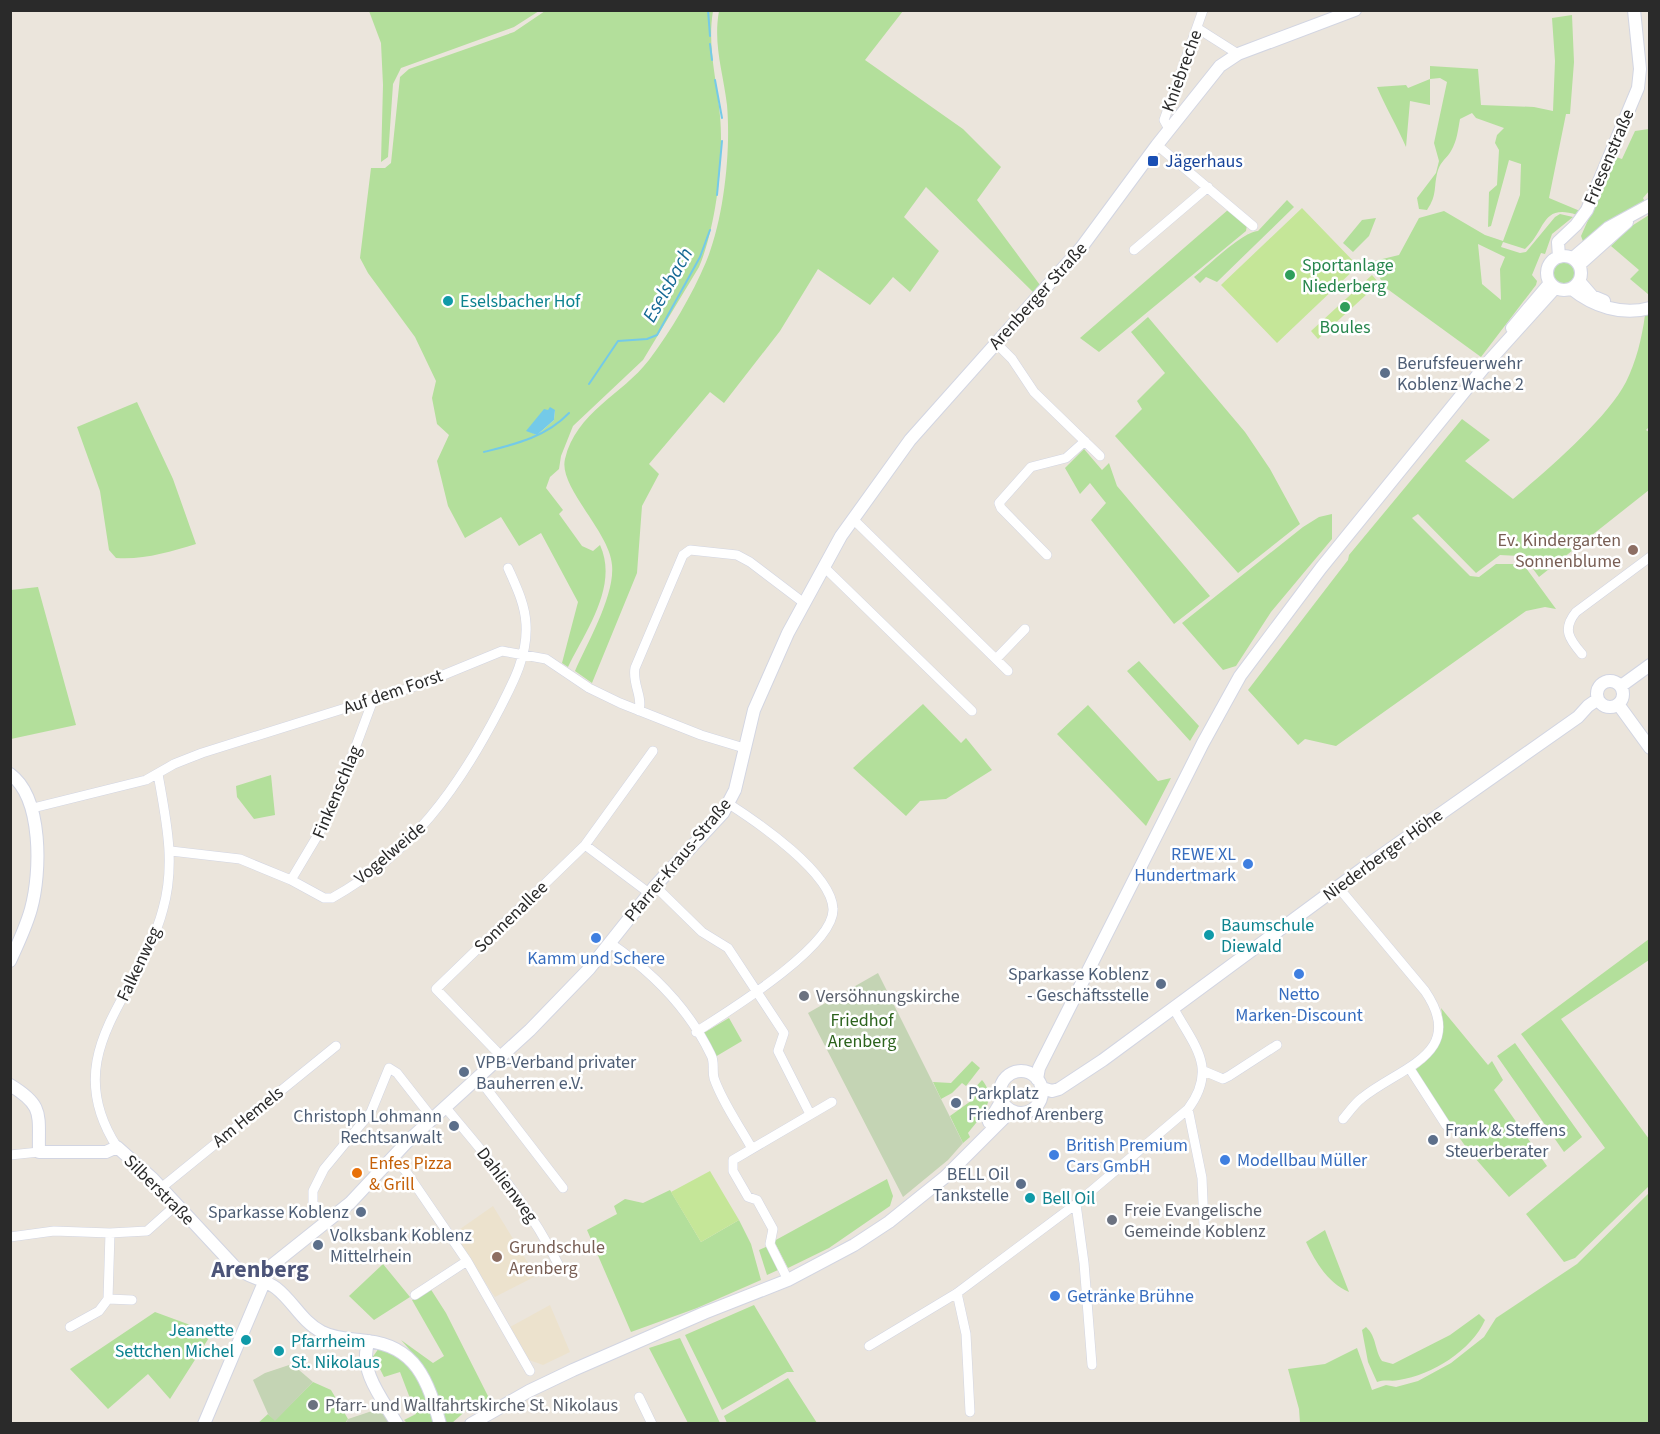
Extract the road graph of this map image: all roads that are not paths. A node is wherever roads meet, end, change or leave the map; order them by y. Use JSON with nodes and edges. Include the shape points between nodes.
{"nodes":[{"id":1,"x":1203,"y":10,"type":"edge"},
{"id":2,"x":1355,"y":10,"type":"edge"},
{"id":3,"x":1634,"y":10,"type":"edge"},
{"id":4,"x":1197,"y":28,"type":"junction"},
{"id":5,"x":1238,"y":54,"type":"junction"},
{"id":6,"x":1169,"y":129,"type":"junction"},
{"id":7,"x":1157,"y":145,"type":"junction"},
{"id":8,"x":1208,"y":187,"type":"junction"},
{"id":9,"x":1644,"y":208,"type":"edge"},
{"id":10,"x":1253,"y":226,"type":"dead end"},
{"id":11,"x":1134,"y":250,"type":"dead end"},
{"id":12,"x":1559,"y":257,"type":"junction"},
{"id":13,"x":1576,"y":262,"type":"junction"},
{"id":14,"x":1576,"y":285,"type":"junction"},
{"id":15,"x":1552,"y":286,"type":"junction"},
{"id":16,"x":1650,"y":308,"type":"edge"},
{"id":17,"x":996,"y":343,"type":"junction"},
{"id":18,"x":910,"y":440,"type":"joint"},
{"id":19,"x":1085,"y":441,"type":"junction"},
{"id":20,"x":1100,"y":456,"type":"dead end"},
{"id":21,"x":853,"y":519,"type":"junction"},
{"id":22,"x":1047,"y":555,"type":"dead end"},
{"id":23,"x":1650,"y":557,"type":"edge"},
{"id":24,"x":824,"y":567,"type":"junction"},
{"id":25,"x":508,"y":568,"type":"dead end"},
{"id":26,"x":804,"y":603,"type":"junction"},
{"id":27,"x":1025,"y":629,"type":"dead end"},
{"id":28,"x":524,"y":654,"type":"junction"},
{"id":29,"x":1582,"y":654,"type":"dead end"},
{"id":30,"x":996,"y":659,"type":"junction"},
{"id":31,"x":1650,"y":665,"type":"edge"},
{"id":32,"x":1008,"y":671,"type":"dead end"},
{"id":33,"x":1621,"y":686,"type":"junction"},
{"id":34,"x":373,"y":700,"type":"junction"},
{"id":35,"x":1600,"y":702,"type":"junction"},
{"id":36,"x":1618,"y":704,"type":"junction"},
{"id":37,"x":639,"y":711,"type":"junction"},
{"id":38,"x":972,"y":711,"type":"dead end"},
{"id":39,"x":744,"y":748,"type":"junction"},
{"id":40,"x":1650,"y":748,"type":"edge"},
{"id":41,"x":653,"y":750,"type":"dead end"},
{"id":42,"x":10,"y":774,"type":"edge"},
{"id":43,"x":158,"y":774,"type":"junction"},
{"id":44,"x":729,"y":804,"type":"junction"},
{"id":45,"x":33,"y":808,"type":"junction"},
{"id":46,"x":585,"y":845,"type":"junction"},
{"id":47,"x":171,"y":851,"type":"junction"},
{"id":48,"x":291,"y":880,"type":"junction"},
{"id":49,"x":1338,"y":886,"type":"junction"},
{"id":50,"x":652,"y":890,"type":"junction"},
{"id":51,"x":610,"y":943,"type":"junction"},
{"id":52,"x":10,"y":961,"type":"edge"},
{"id":53,"x":757,"y":990,"type":"junction"},
{"id":54,"x":1173,"y":1007,"type":"junction"},
{"id":55,"x":1066,"y":1015,"type":"junction"},
{"id":56,"x":696,"y":1032,"type":"junction"},
{"id":57,"x":1277,"y":1045,"type":"dead end"},
{"id":58,"x":336,"y":1046,"type":"dead end"},
{"id":59,"x":502,"y":1057,"type":"junction"},
{"id":60,"x":1103,"y":1060,"type":"junction"},
{"id":61,"x":1410,"y":1069,"type":"junction"},
{"id":62,"x":1204,"y":1071,"type":"junction"},
{"id":63,"x":1025,"y":1072,"type":"junction"},
{"id":64,"x":479,"y":1079,"type":"junction"},
{"id":65,"x":1040,"y":1083,"type":"junction"},
{"id":66,"x":10,"y":1085,"type":"edge"},
{"id":67,"x":1002,"y":1100,"type":"junction"},
{"id":68,"x":1040,"y":1101,"type":"junction"},
{"id":69,"x":832,"y":1102,"type":"dead end"},
{"id":70,"x":446,"y":1108,"type":"junction"},
{"id":71,"x":1188,"y":1109,"type":"junction"},
{"id":72,"x":1011,"y":1111,"type":"junction"},
{"id":73,"x":810,"y":1114,"type":"junction"},
{"id":74,"x":433,"y":1119,"type":"junction"},
{"id":75,"x":1343,"y":1119,"type":"dead end"},
{"id":76,"x":1446,"y":1125,"type":"dead end"},
{"id":77,"x":117,"y":1146,"type":"junction"},
{"id":78,"x":751,"y":1147,"type":"junction"},
{"id":79,"x":39,"y":1152,"type":"junction"},
{"id":80,"x":10,"y":1155,"type":"edge"},
{"id":81,"x":391,"y":1158,"type":"junction"},
{"id":82,"x":161,"y":1188,"type":"junction"},
{"id":83,"x":563,"y":1188,"type":"dead end"},
{"id":84,"x":1076,"y":1204,"type":"junction"},
{"id":85,"x":175,"y":1206,"type":"junction"},
{"id":86,"x":329,"y":1221,"type":"junction"},
{"id":87,"x":1204,"y":1225,"type":"dead end"},
{"id":88,"x":110,"y":1233,"type":"junction"},
{"id":89,"x":10,"y":1237,"type":"edge"},
{"id":90,"x":467,"y":1261,"type":"junction"},
{"id":91,"x":560,"y":1268,"type":"dead end"},
{"id":92,"x":787,"y":1277,"type":"junction"},
{"id":93,"x":262,"y":1282,"type":"junction"},
{"id":94,"x":957,"y":1293,"type":"junction"},
{"id":95,"x":415,"y":1295,"type":"dead end"},
{"id":96,"x":108,"y":1299,"type":"junction"},
{"id":97,"x":132,"y":1299,"type":"dead end"},
{"id":98,"x":70,"y":1327,"type":"dead end"},
{"id":99,"x":369,"y":1341,"type":"junction"},
{"id":100,"x":869,"y":1346,"type":"dead end"},
{"id":101,"x":1092,"y":1365,"type":"dead end"},
{"id":102,"x":530,"y":1371,"type":"dead end"},
{"id":103,"x":639,"y":1397,"type":"dead end"},
{"id":104,"x":970,"y":1413,"type":"dead end"},
{"id":105,"x":482,"y":1420,"type":"edge"},
{"id":106,"x":204,"y":1424,"type":"edge"},
{"id":107,"x":397,"y":1424,"type":"edge"},
{"id":108,"x":440,"y":1424,"type":"edge"},
{"id":109,"x":471,"y":1424,"type":"edge"},
{"id":110,"x":652,"y":1424,"type":"edge"}],
"edges":[{"from":1,"to":4,"type":"street","name":"Kniebreche"},
{"from":2,"to":5,"type":"street","name":"Arenberger Straße"},
{"from":3,"to":12,"type":"street","name":"Friesenstraße","via":[[1640,69],[1635,97],[1587,210],[1558,242]]},
{"from":4,"to":5,"type":"street"},
{"from":4,"to":6,"type":"street","name":"Kniebreche","via":[[1164,120]]},
{"from":5,"to":6,"type":"street","name":"Arenberger Straße","via":[[1215,72]]},
{"from":6,"to":7,"type":"street","name":"Arenberger Straße"},
{"from":7,"to":8,"type":"street"},
{"from":7,"to":17,"type":"street","name":"Arenberger Straße","via":[[1081,248]]},
{"from":8,"to":10,"type":"street"},
{"from":8,"to":11,"type":"street"},
{"from":9,"to":13,"type":"street","via":[[1608,228]]},
{"from":12,"to":13,"type":"street"},
{"from":12,"to":15,"type":"street","via":[[1547,270]]},
{"from":13,"to":14,"type":"street"},
{"from":14,"to":15,"type":"street","via":[[1563,291]]},
{"from":14,"to":16,"type":"street","via":[[1587,302],[1602,307],[1635,311]]},
{"from":15,"to":55,"type":"street","via":[[1516,322],[1507,339],[1321,568],[1240,676]]},
{"from":17,"to":18,"type":"street","name":"Arenberger Straße"},
{"from":17,"to":19,"type":"street","via":[[1034,392]]},
{"from":18,"to":21,"type":"street","name":"Pfarrer-Kraus-Straße"},
{"from":19,"to":20,"type":"street"},
{"from":19,"to":22,"type":"street","via":[[1066,458],[1031,467],[999,503]]},
{"from":21,"to":24,"type":"street","name":"Pfarrer-Kraus-Straße"},
{"from":21,"to":30,"type":"street"},
{"from":23,"to":29,"type":"street","via":[[1569,621],[1569,638]]},
{"from":24,"to":26,"type":"street","name":"Pfarrer-Kraus-Straße"},
{"from":24,"to":38,"type":"street"},
{"from":25,"to":28,"type":"street","via":[[524,608]]},
{"from":26,"to":37,"type":"street","via":[[737,555],[690,550],[683,555],[635,668]]},
{"from":26,"to":39,"type":"street","name":"Pfarrer-Kraus-Straße","via":[[758,699]]},
{"from":27,"to":30,"type":"street"},
{"from":28,"to":34,"type":"street","name":"Auf dem Forst","via":[[492,654]]},
{"from":28,"to":37,"type":"street","name":"Auf dem Forst","via":[[546,659],[599,693]]},
{"from":28,"to":48,"type":"street","name":"Vogelweide","via":[[509,691],[463,775],[411,840],[332,898],[324,898]]},
{"from":30,"to":32,"type":"street"},
{"from":31,"to":33,"type":"street"},
{"from":33,"to":35,"type":"street","via":[[1611,680],[1604,682],[1598,688]]},
{"from":33,"to":36,"type":"street","via":[[1624,694]]},
{"from":34,"to":43,"type":"street","name":"Auf dem Forst","via":[[202,753]]},
{"from":34,"to":48,"type":"street","name":"Finkenschlag","via":[[331,813]]},
{"from":35,"to":36,"type":"street","via":[[1610,707]]},
{"from":35,"to":49,"type":"street","name":"Niederberger Höhe","via":[[1588,706],[1578,717]]},
{"from":36,"to":40,"type":"street"},
{"from":37,"to":39,"type":"street","name":"Auf dem Forst"},
{"from":39,"to":44,"type":"street","name":"Pfarrer-Kraus-Straße"},
{"from":41,"to":46,"type":"street","name":"Sonnenallee"},
{"from":42,"to":45,"type":"street","via":[[26,789]]},
{"from":43,"to":45,"type":"street","name":"Auf dem Forst"},
{"from":43,"to":47,"type":"street","name":"Falkenweg"},
{"from":44,"to":50,"type":"street","name":"Pfarrer-Kraus-Straße"},
{"from":44,"to":53,"type":"street","via":[[789,848],[826,890],[833,905],[831,923],[822,936]]},
{"from":45,"to":52,"type":"street","via":[[36,883],[31,909]]},
{"from":46,"to":50,"type":"street"},
{"from":46,"to":59,"type":"street","name":"Sonnenallee","via":[[436,988]]},
{"from":47,"to":48,"type":"street","name":"Vogelweide","via":[[240,859]]},
{"from":47,"to":77,"type":"street","name":"Falkenweg","via":[[163,911],[150,947],[110,1024],[94,1073],[98,1113]]},
{"from":49,"to":54,"type":"street","name":"Niederberger Höhe"},
{"from":49,"to":61,"type":"street","via":[[1433,1004],[1438,1030],[1434,1047]]},
{"from":50,"to":51,"type":"street","name":"Pfarrer-Kraus-Straße"},
{"from":50,"to":53,"type":"street","via":[[702,932],[728,948]]},
{"from":51,"to":56,"type":"street","via":[[663,985]]},
{"from":51,"to":59,"type":"street","name":"Pfarrer-Kraus-Straße","via":[[570,990]]},
{"from":53,"to":56,"type":"street"},
{"from":53,"to":73,"type":"street","via":[[784,1033],[778,1051]]},
{"from":54,"to":60,"type":"street","name":"Niederberger Höhe"},
{"from":54,"to":62,"type":"street","via":[[1198,1048]]},
{"from":55,"to":63,"type":"street"},
{"from":55,"to":65,"type":"street","via":[[1039,1068]]},
{"from":56,"to":78,"type":"street","via":[[712,1056],[715,1080]]},
{"from":57,"to":62,"type":"street","via":[[1223,1078]]},
{"from":58,"to":82,"type":"street","name":"Am Hemels"},
{"from":59,"to":64,"type":"street","name":"Pfarrer-Kraus-Straße"},
{"from":60,"to":65,"type":"street","name":"Niederberger Höhe","via":[[1059,1089],[1052,1091]]},
{"from":60,"to":68,"type":"street","name":"Niederberger Höhe","via":[[1068,1091]]},
{"from":61,"to":75,"type":"street","via":[[1361,1098]]},
{"from":61,"to":76,"type":"street"},
{"from":62,"to":71,"type":"street","via":[[1196,1099]]},
{"from":63,"to":65,"type":"street"},
{"from":63,"to":67,"type":"street","via":[[1006,1078],[1001,1088]]},
{"from":64,"to":70,"type":"street","name":"Pfarrer-Kraus-Straße"},
{"from":64,"to":83,"type":"street"},
{"from":65,"to":68,"type":"street"},
{"from":66,"to":79,"type":"street","via":[[37,1106]]},
{"from":67,"to":72,"type":"street"},
{"from":67,"to":92,"type":"street","via":[[996,1114],[967,1149],[933,1180],[842,1246]]},
{"from":68,"to":72,"type":"street","via":[[1025,1113]]},
{"from":69,"to":73,"type":"street"},
{"from":70,"to":74,"type":"street","name":"Pfarrer-Kraus-Straße"},
{"from":70,"to":91,"type":"street","name":"Dahlienweg","via":[[509,1183],[543,1233]]},
{"from":71,"to":84,"type":"street"},
{"from":71,"to":87,"type":"street","via":[[1202,1178]]},
{"from":72,"to":92,"type":"street","via":[[955,1168],[889,1222],[854,1245]]},
{"from":73,"to":78,"type":"street"},
{"from":74,"to":81,"type":"street","name":"Pfarrer-Kraus-Straße"},
{"from":74,"to":86,"type":"street","via":[[389,1068],[371,1112],[315,1185],[312,1200]]},
{"from":77,"to":79,"type":"street","name":"Silberstraße","via":[[106,1152]]},
{"from":77,"to":82,"type":"street","name":"Silberstraße"},
{"from":78,"to":92,"type":"street","via":[[735,1157],[733,1171],[748,1197],[757,1200],[773,1229],[770,1244]]},
{"from":79,"to":80,"type":"street","name":"Silberstraße"},
{"from":81,"to":86,"type":"street","name":"Pfarrer-Kraus-Straße"},
{"from":81,"to":90,"type":"street","via":[[405,1170]]},
{"from":82,"to":85,"type":"street","name":"Silberstraße"},
{"from":84,"to":94,"type":"street"},
{"from":84,"to":101,"type":"street"},
{"from":85,"to":88,"type":"street","via":[[147,1231]]},
{"from":85,"to":93,"type":"street","name":"Silberstraße","via":[[235,1268]]},
{"from":86,"to":93,"type":"street","name":"Pfarrer-Kraus-Straße","via":[[275,1262]]},
{"from":88,"to":89,"type":"street","via":[[54,1231]]},
{"from":88,"to":96,"type":"street"},
{"from":90,"to":95,"type":"street"},
{"from":90,"to":102,"type":"street"},
{"from":92,"to":105,"type":"street","via":[[573,1370]]},
{"from":93,"to":99,"type":"street","name":"Silberstraße","via":[[275,1287],[321,1332]]},
{"from":93,"to":106,"type":"street","name":"Pfarrer-Kraus-Straße"},
{"from":94,"to":100,"type":"street"},
{"from":94,"to":104,"type":"street","via":[[966,1334]]},
{"from":96,"to":97,"type":"street"},
{"from":96,"to":98,"type":"street","via":[[99,1311]]},
{"from":99,"to":107,"type":"street","via":[[364,1357],[366,1367]]},
{"from":99,"to":108,"type":"street","name":"Silberstraße","via":[[393,1347],[415,1365],[428,1385]]},
{"from":103,"to":110,"type":"street"},
{"from":105,"to":109,"type":"street"}]}
